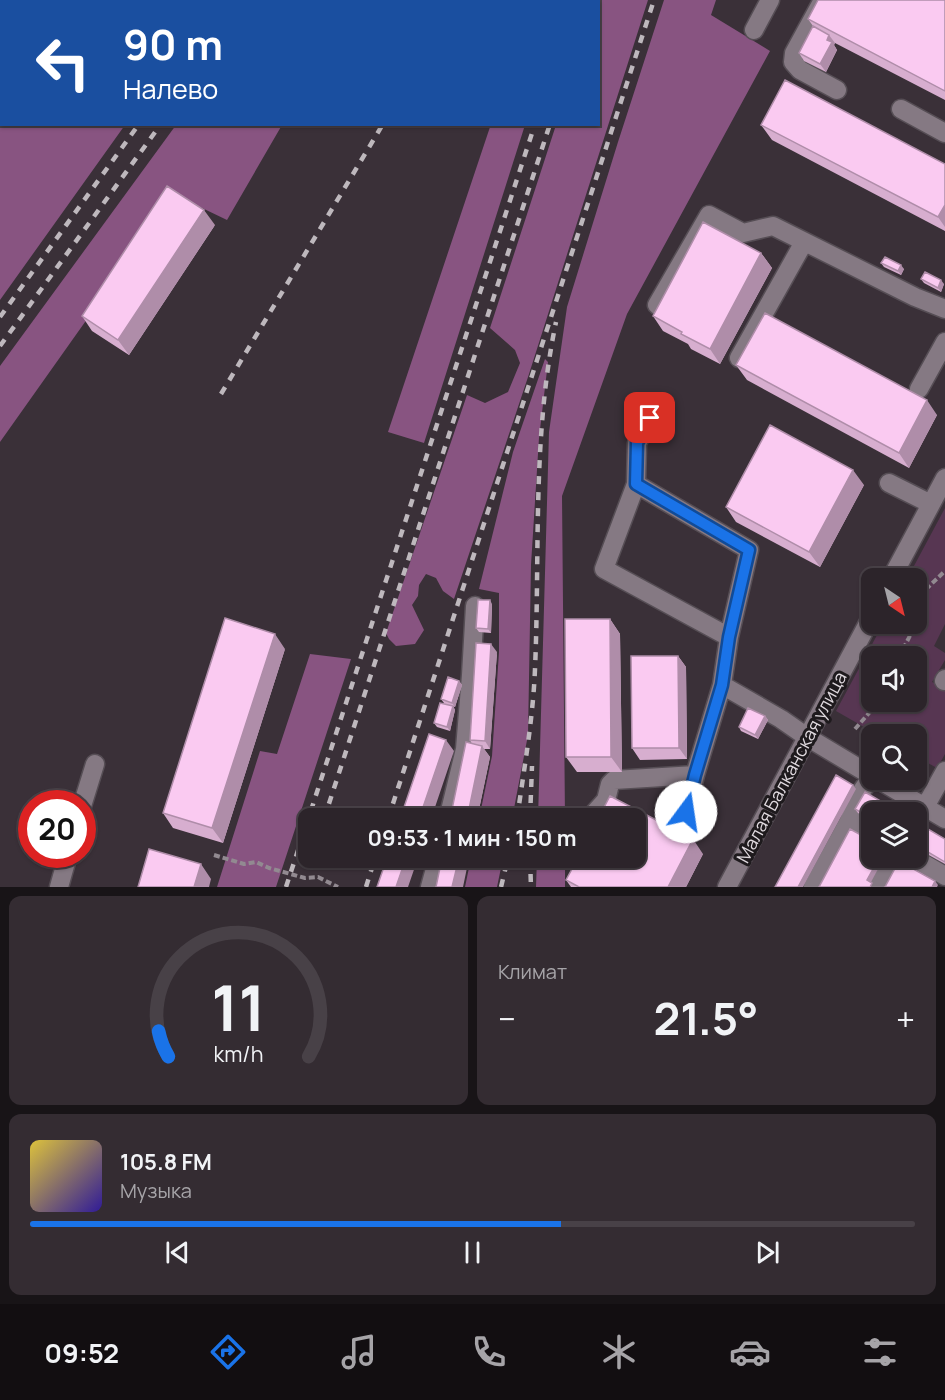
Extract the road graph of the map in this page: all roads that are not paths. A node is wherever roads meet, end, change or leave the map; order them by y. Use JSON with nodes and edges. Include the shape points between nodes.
{"nodes":[{"id":1,"x":770,"y":0,"type":"edge"},
{"id":2,"x":823,"y":0,"type":"edge"},
{"id":3,"x":754,"y":30,"type":"dead end"},
{"id":4,"x":837,"y":90,"type":"dead end"},
{"id":5,"x":901,"y":109,"type":"dead end"},
{"id":6,"x":945,"y":133,"type":"edge"},
{"id":7,"x":804,"y":242,"type":"junction"},
{"id":8,"x":657,"y":305,"type":"edge"},
{"id":9,"x":945,"y":309,"type":"edge"},
{"id":10,"x":945,"y":342,"type":"edge"},
{"id":11,"x":739,"y":358,"type":"edge"},
{"id":12,"x":920,"y":389,"type":"dead end"},
{"id":13,"x":650,"y":418,"type":"dead end"},
{"id":14,"x":945,"y":478,"type":"edge"},
{"id":15,"x":889,"y":483,"type":"dead end"},
{"id":16,"x":636,"y":484,"type":"junction"},
{"id":17,"x":931,"y":504,"type":"junction"},
{"id":18,"x":897,"y":568,"type":"edge"},
{"id":19,"x":475,"y":606,"type":"edge"},
{"id":20,"x":862,"y":634,"type":"edge"},
{"id":21,"x":729,"y":637,"type":"junction"},
{"id":22,"x":722,"y":685,"type":"junction"},
{"id":23,"x":807,"y":737,"type":"junction"},
{"id":24,"x":95,"y":764,"type":"dead end"},
{"id":25,"x":861,"y":769,"type":"edge"},
{"id":26,"x":945,"y":771,"type":"edge"},
{"id":27,"x":695,"y":775,"type":"junction"},
{"id":28,"x":87,"y":790,"type":"edge"},
{"id":29,"x":862,"y":790,"type":"edge"},
{"id":30,"x":896,"y":790,"type":"edge"},
{"id":31,"x":916,"y":802,"type":"edge"},
{"id":32,"x":927,"y":803,"type":"edge"},
{"id":33,"x":450,"y":808,"type":"edge"},
{"id":34,"x":599,"y":808,"type":"edge"},
{"id":35,"x":927,"y":808,"type":"edge"},
{"id":36,"x":945,"y":819,"type":"edge"},
{"id":37,"x":849,"y":821,"type":"junction"},
{"id":38,"x":861,"y":828,"type":"edge"},
{"id":39,"x":682,"y":830,"type":"edge"},
{"id":40,"x":927,"y":866,"type":"edge"},
{"id":41,"x":64,"y":868,"type":"edge"},
{"id":42,"x":435,"y":868,"type":"edge"},
{"id":43,"x":888,"y":868,"type":"edge"},
{"id":44,"x":945,"y":876,"type":"edge"},
{"id":45,"x":59,"y":887,"type":"edge"},
{"id":46,"x":430,"y":887,"type":"edge"},
{"id":47,"x":727,"y":887,"type":"edge"},
{"id":48,"x":813,"y":887,"type":"edge"},
{"id":49,"x":878,"y":887,"type":"edge"}],
"edges":[{"from":1,"to":3,"type":"street"},
{"from":2,"to":4,"type":"street","via":[[794,53],[793,62]]},
{"from":5,"to":6,"type":"street"},
{"from":7,"to":8,"type":"street","via":[[773,226],[743,233],[709,215]]},
{"from":7,"to":9,"type":"street"},
{"from":7,"to":11,"type":"street"},
{"from":10,"to":12,"type":"street"},
{"from":13,"to":16,"type":"street","via":[[637,443]]},
{"from":14,"to":17,"type":"street"},
{"from":15,"to":17,"type":"street"},
{"from":16,"to":21,"type":"street","via":[[749,550]]},
{"from":16,"to":21,"type":"street","via":[[604,569]]},
{"from":17,"to":18,"type":"street"},
{"from":19,"to":33,"type":"street","via":[[465,749]]},
{"from":20,"to":23,"type":"street","name":"Малая Балканская улица"},
{"from":21,"to":22,"type":"street"},
{"from":22,"to":23,"type":"street"},
{"from":22,"to":27,"type":"street"},
{"from":23,"to":25,"type":"street"},
{"from":23,"to":47,"type":"street","name":"Малая Балканская улица"},
{"from":24,"to":28,"type":"street"},
{"from":26,"to":32,"type":"street"},
{"from":27,"to":34,"type":"street","via":[[614,780]]},
{"from":27,"to":39,"type":"street"},
{"from":29,"to":37,"type":"street"},
{"from":30,"to":31,"type":"street"},
{"from":35,"to":36,"type":"street"},
{"from":37,"to":38,"type":"street"},
{"from":37,"to":48,"type":"street"},
{"from":40,"to":44,"type":"street"},
{"from":41,"to":45,"type":"street"},
{"from":42,"to":46,"type":"street"},
{"from":43,"to":49,"type":"street"}]}
